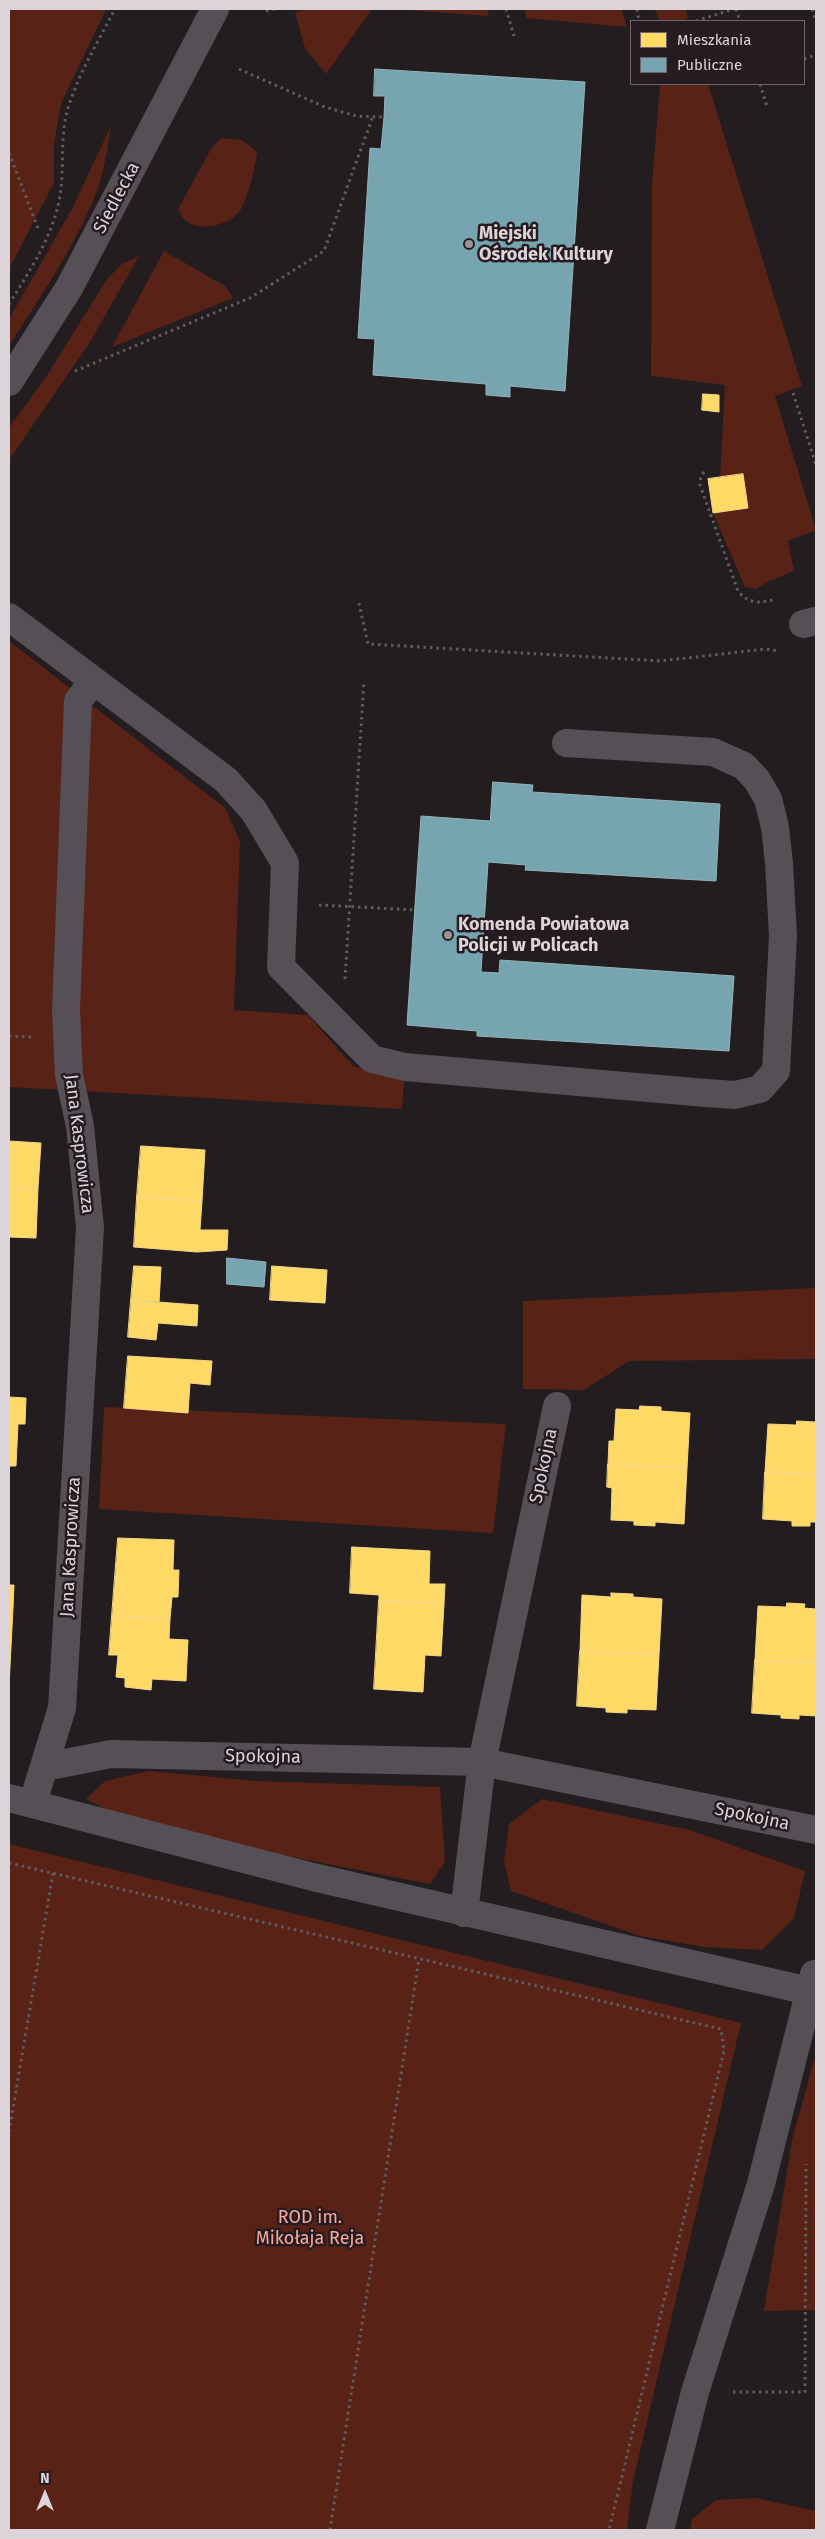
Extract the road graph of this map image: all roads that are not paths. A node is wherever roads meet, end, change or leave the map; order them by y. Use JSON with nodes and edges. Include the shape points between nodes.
{"nodes":[{"id":1,"x":215,"y":9,"type":"edge"},
{"id":2,"x":9,"y":382,"type":"edge"},
{"id":3,"x":9,"y":616,"type":"edge"},
{"id":4,"x":93,"y":681,"type":"junction"},
{"id":5,"x":566,"y":743,"type":"dead end"},
{"id":6,"x":557,"y":1406,"type":"dead end"},
{"id":7,"x":482,"y":1762,"type":"junction"},
{"id":8,"x":45,"y":1767,"type":"junction"},
{"id":9,"x":21,"y":1800,"type":"edge"},
{"id":10,"x":816,"y":1830,"type":"edge"},
{"id":11,"x":464,"y":1913,"type":"junction"},
{"id":12,"x":814,"y":1982,"type":"edge"},
{"id":13,"x":660,"y":2530,"type":"edge"}],
"edges":[{"from":1,"to":2,"type":"street","name":"Siedlecka","via":[[73,280]]},
{"from":3,"to":4,"type":"street"},
{"from":4,"to":5,"type":"street","via":[[226,780],[254,811],[285,863],[280,966],[372,1058],[405,1067],[735,1095],[760,1089],[776,1071],[783,936],[779,863],[768,798],[744,766],[713,752]]},
{"from":4,"to":8,"type":"street","name":"Jana Kasprowicza","via":[[78,701],[66,1010],[69,1075],[80,1126],[90,1228],[62,1708]]},
{"from":6,"to":7,"type":"street","name":"Spokojna"},
{"from":7,"to":8,"type":"street","name":"Spokojna","via":[[111,1754]]},
{"from":7,"to":10,"type":"street","name":"Spokojna"},
{"from":7,"to":11,"type":"street","name":"Spokojna"},
{"from":8,"to":9,"type":"street","name":"Jana Kasprowicza"},
{"from":9,"to":11,"type":"street"},
{"from":11,"to":12,"type":"street"},
{"from":12,"to":13,"type":"street","via":[[760,2184],[695,2392]]}]}
